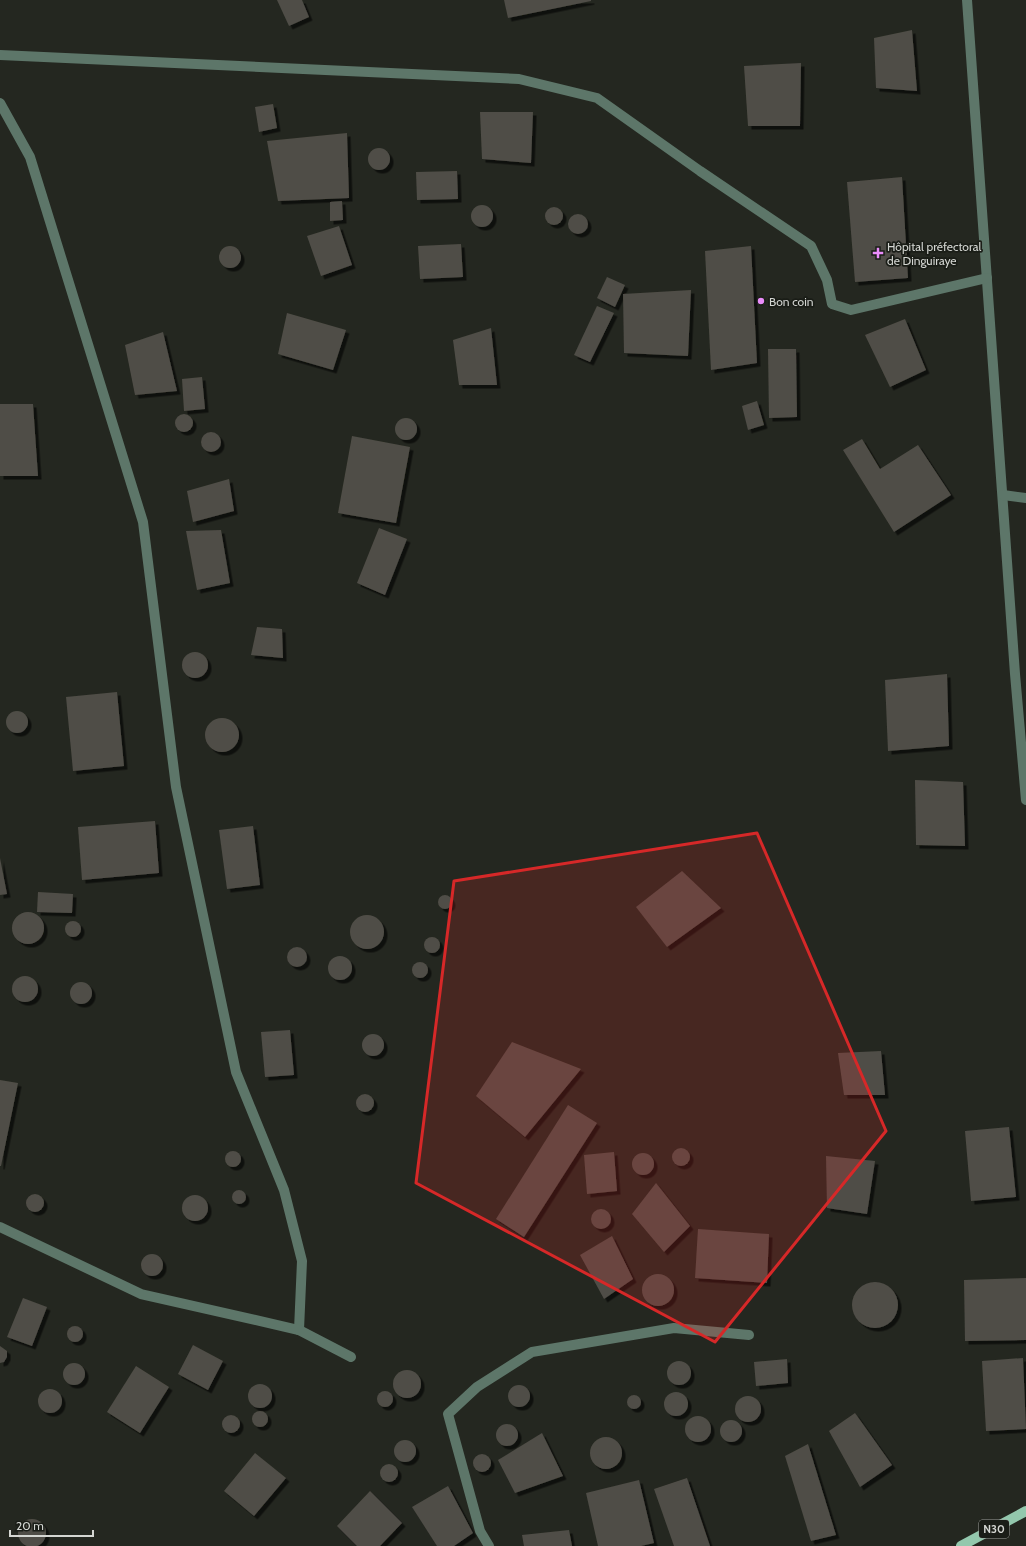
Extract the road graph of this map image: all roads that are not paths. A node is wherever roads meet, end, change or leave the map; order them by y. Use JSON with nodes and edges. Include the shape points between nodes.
{"nodes":[{"id":1,"x":967,"y":0,"type":"edge"},
{"id":2,"x":0,"y":55,"type":"edge"},
{"id":3,"x":0,"y":103,"type":"edge"},
{"id":4,"x":987,"y":278,"type":"junction"},
{"id":5,"x":1003,"y":494,"type":"junction"},
{"id":6,"x":1026,"y":498,"type":"edge"},
{"id":7,"x":1026,"y":800,"type":"edge"},
{"id":8,"x":0,"y":1227,"type":"edge"},
{"id":9,"x":299,"y":1330,"type":"junction"},
{"id":10,"x":749,"y":1335,"type":"dead end"},
{"id":11,"x":351,"y":1357,"type":"dead end"},
{"id":12,"x":1026,"y":1511,"type":"edge"},
{"id":13,"x":489,"y":1546,"type":"edge"},
{"id":14,"x":961,"y":1546,"type":"edge"}],
"edges":[{"from":1,"to":4,"type":"street"},
{"from":2,"to":4,"type":"street","via":[[518,79],[597,98],[811,246],[827,280],[832,304],[850,310]]},
{"from":3,"to":9,"type":"street","via":[[30,157],[143,522],[176,787],[236,1072],[284,1190],[302,1261]]},
{"from":4,"to":5,"type":"street"},
{"from":5,"to":6,"type":"street"},
{"from":5,"to":7,"type":"street"},
{"from":8,"to":9,"type":"street","via":[[141,1294]]},
{"from":9,"to":11,"type":"street"},
{"from":10,"to":13,"type":"street","via":[[674,1328],[532,1352],[477,1387],[448,1414],[480,1531]]},
{"from":12,"to":14,"type":"main road","number":"N30"}]}
